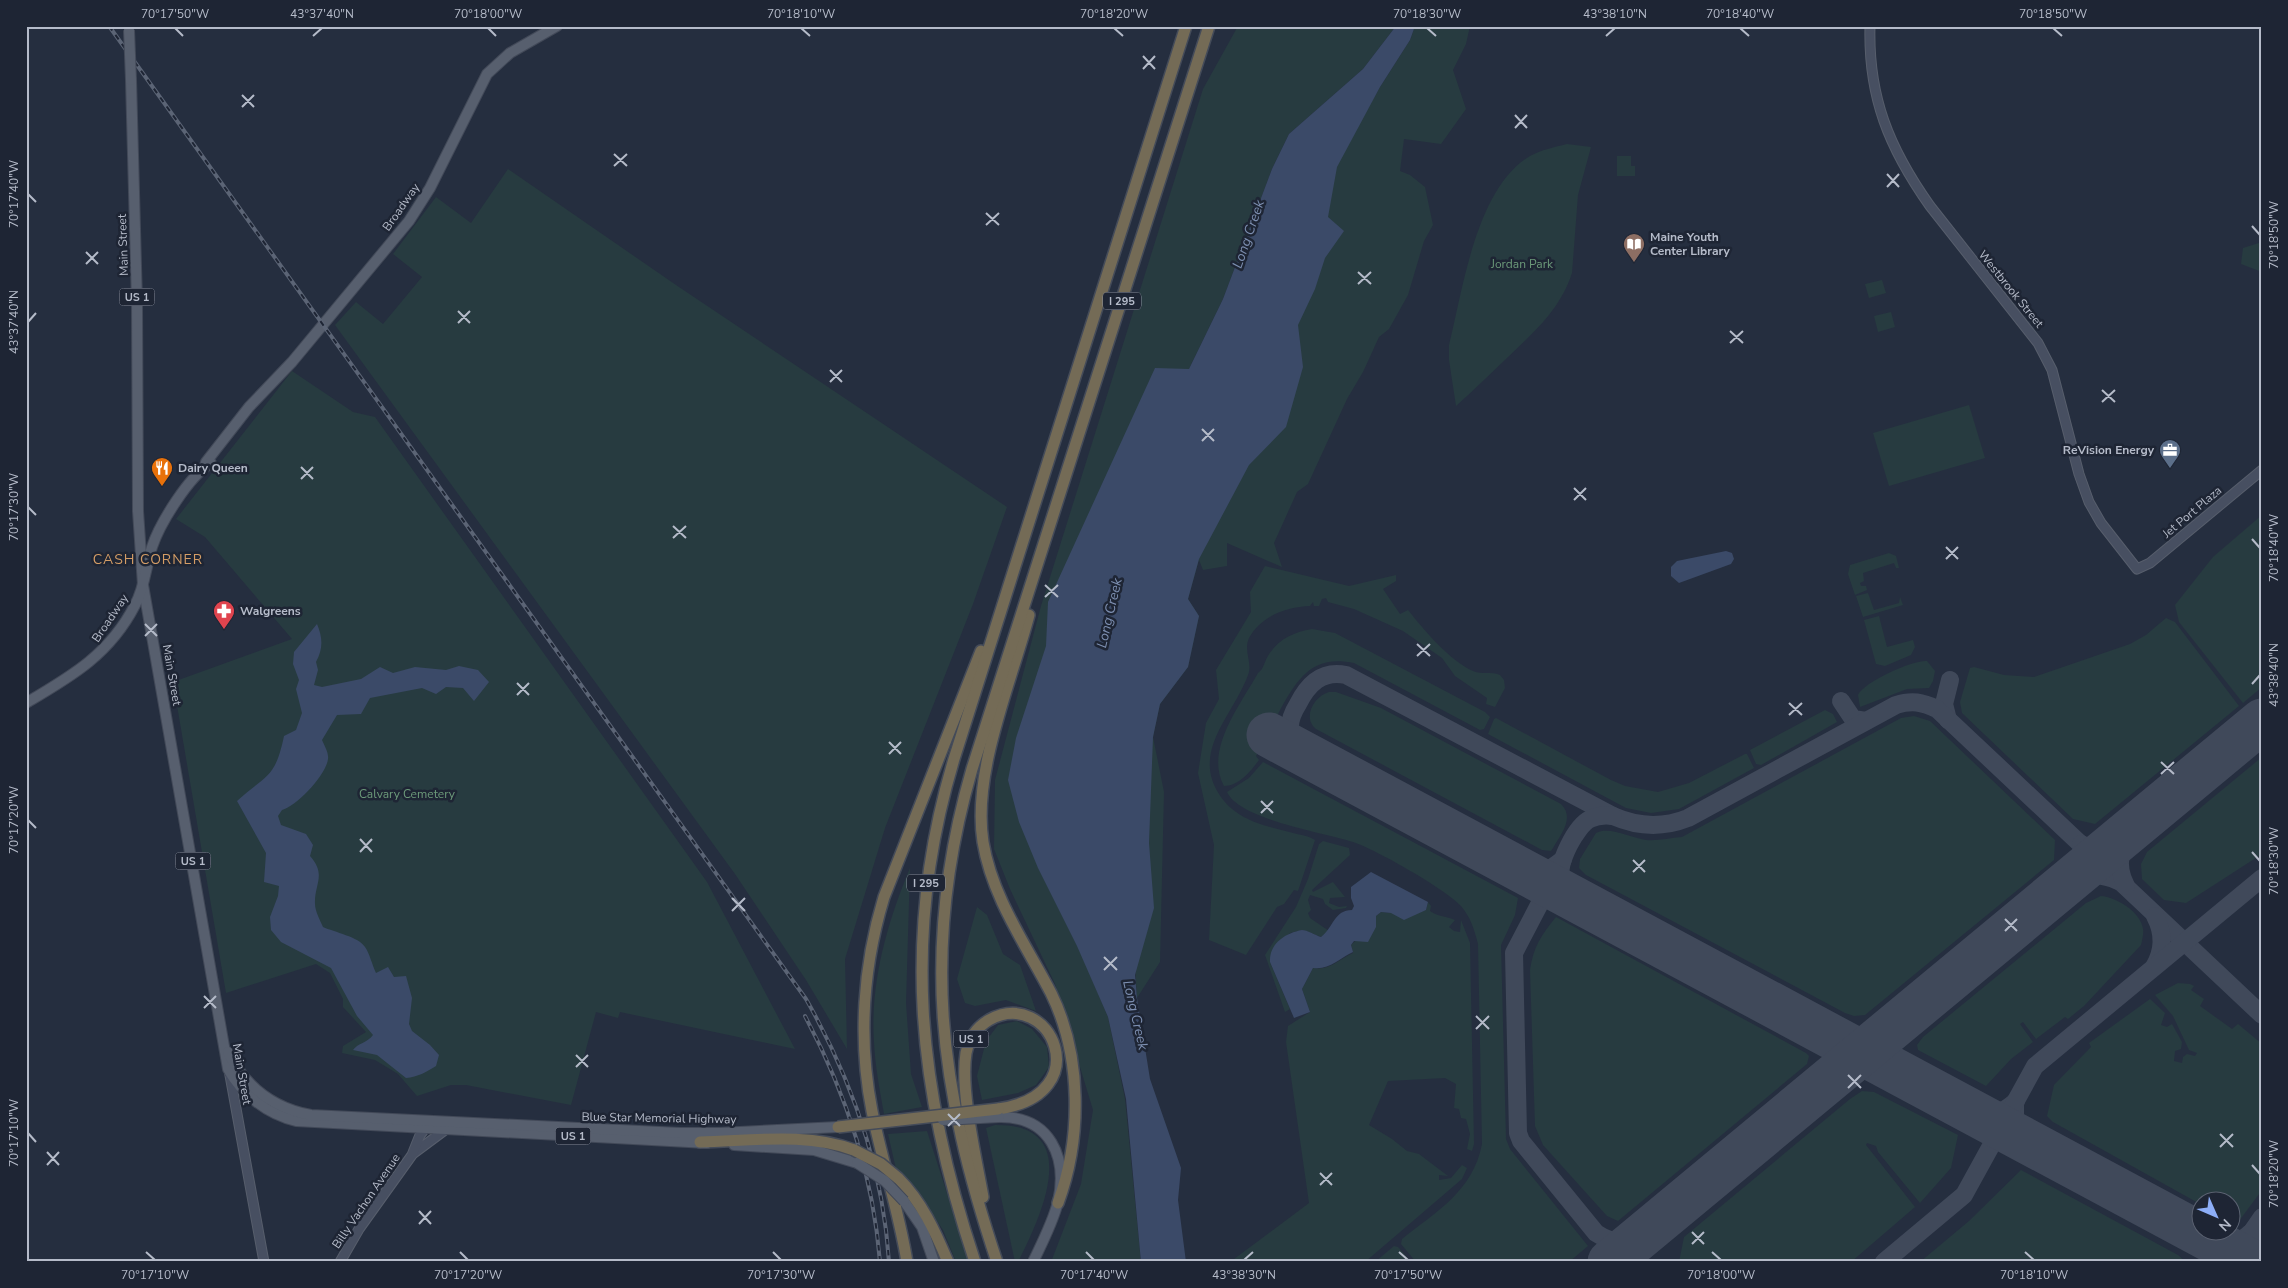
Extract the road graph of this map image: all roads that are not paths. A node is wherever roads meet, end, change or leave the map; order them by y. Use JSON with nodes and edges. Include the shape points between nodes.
{"nodes":[{"id":1,"x":557,"y":26,"type":"edge"},
{"id":2,"x":1185,"y":26,"type":"edge"},
{"id":3,"x":1209,"y":26,"type":"edge"},
{"id":4,"x":1870,"y":26,"type":"edge"},
{"id":5,"x":129,"y":28,"type":"edge"},
{"id":6,"x":2262,"y":470,"type":"edge"},
{"id":7,"x":1032,"y":514,"type":"junction"},
{"id":8,"x":1039,"y":561,"type":"junction"},
{"id":9,"x":2137,"y":569,"type":"joint"},
{"id":10,"x":143,"y":585,"type":"junction"},
{"id":11,"x":26,"y":703,"type":"edge"},
{"id":12,"x":224,"y":1040,"type":"junction"},
{"id":13,"x":228,"y":1069,"type":"junction"},
{"id":14,"x":999,"y":1113,"type":"junction"},
{"id":15,"x":428,"y":1125,"type":"junction"},
{"id":16,"x":838,"y":1126,"type":"joint"},
{"id":17,"x":445,"y":1130,"type":"junction"},
{"id":18,"x":700,"y":1142,"type":"junction"},
{"id":19,"x":412,"y":1155,"type":"junction"},
{"id":20,"x":1058,"y":1203,"type":"junction"},
{"id":21,"x":990,"y":1243,"type":"junction"},
{"id":22,"x":1033,"y":1260,"type":"edge"},
{"id":23,"x":264,"y":1262,"type":"edge"},
{"id":24,"x":340,"y":1262,"type":"edge"},
{"id":25,"x":907,"y":1262,"type":"edge"},
{"id":26,"x":934,"y":1262,"type":"edge"},
{"id":27,"x":948,"y":1262,"type":"edge"},
{"id":28,"x":975,"y":1262,"type":"edge"},
{"id":29,"x":997,"y":1262,"type":"edge"}],
"edges":[{"from":1,"to":10,"type":"main road","name":"Broadway","via":[[510,53],[487,74],[430,188],[408,221],[256,402],[253,411],[205,466],[162,524],[152,546]]},
{"from":2,"to":7,"type":"highway","number":"I 295"},
{"from":3,"to":8,"type":"highway","number":"I 295"},
{"from":4,"to":9,"type":"street","name":"Westbrook Street","via":[[1872,78],[1892,143],[1930,206],[2038,343],[2054,377],[2079,474],[2090,502],[2101,523]]},
{"from":5,"to":10,"type":"main road","name":"Main Street","number":"US 1","bridge":true,"via":[[137,302],[138,511]]},
{"from":6,"to":9,"type":"street","name":"Jet Port Plaza","via":[[2150,563]]},
{"from":7,"to":25,"type":"highway","via":[[890,881],[870,957],[864,1018],[868,1093]]},
{"from":7,"to":28,"type":"highway","number":"I 295","via":[[940,807],[922,930],[922,1003],[930,1082],[948,1169]]},
{"from":8,"to":20,"type":"highway","via":[[1032,606],[986,765],[981,820],[983,843],[994,883],[1057,1007],[1070,1049],[1074,1084],[1073,1132],[1065,1182]]},
{"from":8,"to":21,"type":"highway","number":"I 295","via":[[965,792],[950,863],[942,935],[942,1006],[949,1079],[964,1150]]},
{"from":10,"to":11,"type":"main road","name":"Broadway","via":[[133,610],[108,646],[67,678]]},
{"from":10,"to":12,"type":"main road","name":"Main Street","number":"US 1"},
{"from":12,"to":13,"type":"main road","name":"Main Street","number":"US 1"},
{"from":12,"to":15,"type":"main road","name":"Blue Star Memorial Highway","number":"US 1","via":[[243,1077],[256,1091],[279,1106],[325,1116]]},
{"from":13,"to":15,"type":"main road","name":"Blue Star Memorial Highway","number":"US 1","via":[[249,1096],[289,1120]]},
{"from":13,"to":23,"type":"street","name":"Main Street"},
{"from":14,"to":16,"type":"highway","number":"US 1","bridge":true},
{"from":14,"to":20,"type":"main road","via":[[1031,1123],[1051,1141],[1060,1162]]},
{"from":14,"to":21,"type":"highway","number":"US 1","via":[[1035,1097],[1049,1084],[1056,1068],[1056,1049],[1052,1038],[1040,1024],[1023,1015],[1004,1015],[986,1022],[971,1038],[966,1052],[966,1091]]},
{"from":15,"to":16,"type":"main road","name":"Blue Star Memorial Highway","number":"US 1","via":[[680,1133]]},
{"from":15,"to":17,"type":"main road","name":"Blue Star Memorial Highway","number":"US 1"},
{"from":15,"to":19,"type":"street","name":"Billy Vachon Avenue"},
{"from":17,"to":18,"type":"main road","name":"Blue Star Memorial Highway","number":"US 1"},
{"from":17,"to":19,"type":"street","name":"Billy Vachon Avenue"},
{"from":18,"to":26,"type":"main road","name":"Blue Star Memorial Highway","bridge":true,"via":[[808,1149],[857,1163],[885,1181],[904,1201],[922,1227]]},
{"from":18,"to":27,"type":"highway","number":"US 1","bridge":true,"via":[[812,1140],[854,1150],[881,1164],[913,1194],[926,1213]]},
{"from":19,"to":24,"type":"street","name":"Billy Vachon Avenue","via":[[359,1229]]},
{"from":20,"to":22,"type":"main road"},
{"from":21,"to":29,"type":"highway","number":"I 295"}]}
